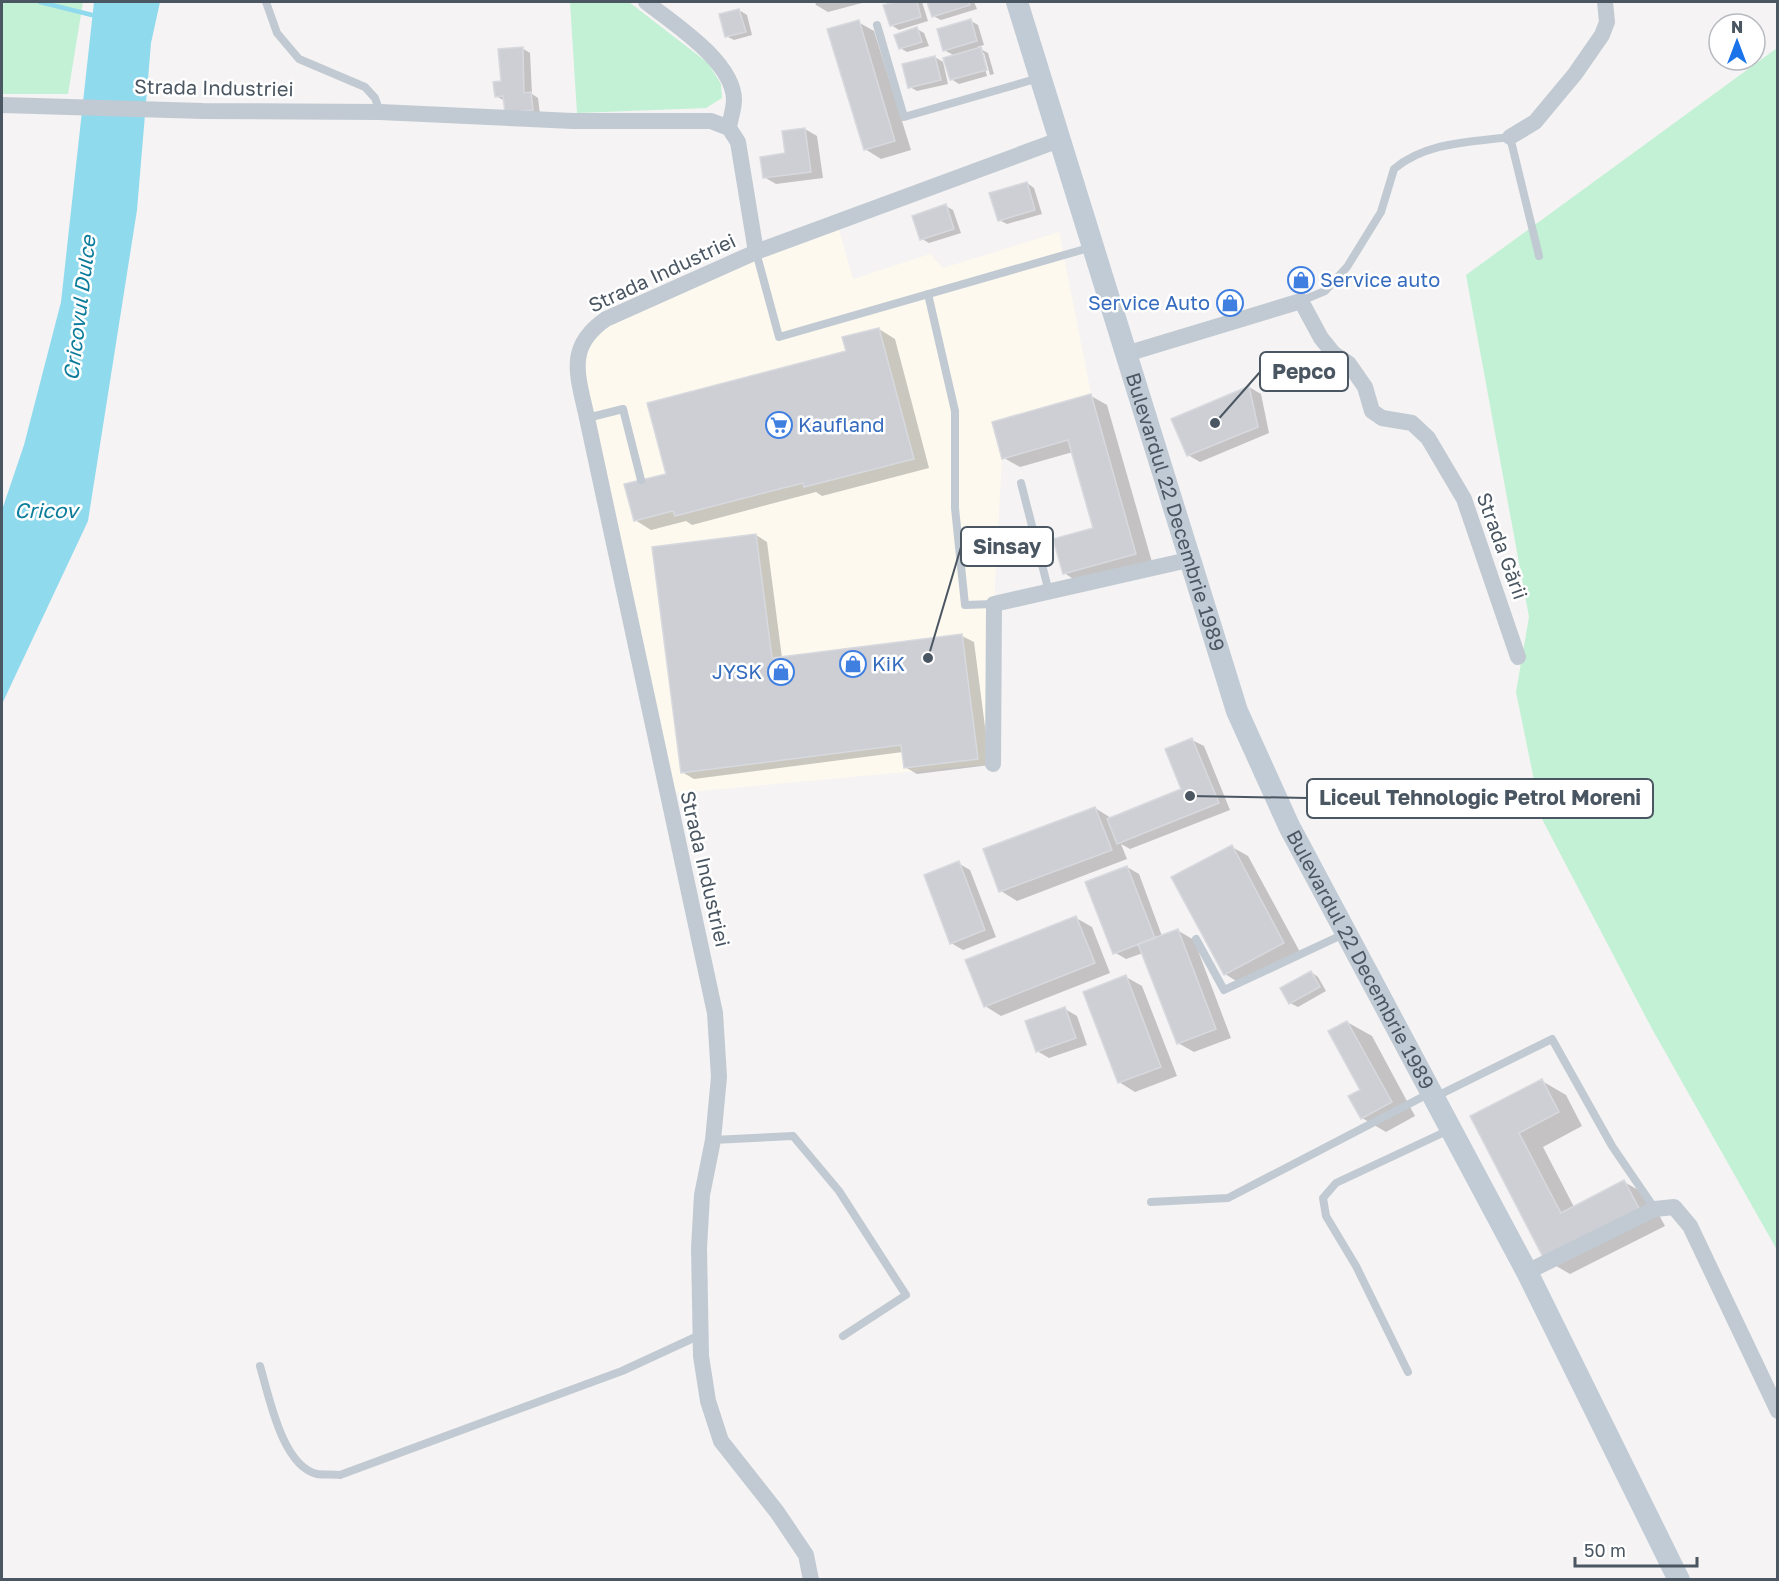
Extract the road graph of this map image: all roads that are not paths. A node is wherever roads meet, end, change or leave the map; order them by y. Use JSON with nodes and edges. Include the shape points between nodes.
{"nodes":[{"id":1,"x":266,"y":2,"type":"edge"},
{"id":2,"x":646,"y":2,"type":"edge"},
{"id":3,"x":1017,"y":2,"type":"edge"},
{"id":4,"x":1605,"y":2,"type":"edge"},
{"id":5,"x":877,"y":25,"type":"dead end"},
{"id":6,"x":1040,"y":77,"type":"junction"},
{"id":7,"x":2,"y":105,"type":"edge"},
{"id":8,"x":380,"y":112,"type":"junction"},
{"id":9,"x":729,"y":128,"type":"junction"},
{"id":10,"x":1510,"y":137,"type":"junction"},
{"id":11,"x":1059,"y":140,"type":"junction"},
{"id":12,"x":1092,"y":247,"type":"junction"},
{"id":13,"x":756,"y":252,"type":"junction"},
{"id":14,"x":1539,"y":256,"type":"dead end"},
{"id":15,"x":928,"y":294,"type":"junction"},
{"id":16,"x":1301,"y":301,"type":"junction"},
{"id":17,"x":1126,"y":354,"type":"junction"},
{"id":18,"x":586,"y":418,"type":"junction"},
{"id":19,"x":641,"y":480,"type":"dead end"},
{"id":20,"x":1021,"y":483,"type":"dead end"},
{"id":21,"x":1188,"y":560,"type":"junction"},
{"id":22,"x":1049,"y":592,"type":"junction"},
{"id":23,"x":994,"y":604,"type":"junction"},
{"id":24,"x":1518,"y":657,"type":"dead end"},
{"id":25,"x":993,"y":764,"type":"dead end"},
{"id":26,"x":1347,"y":933,"type":"junction"},
{"id":27,"x":1196,"y":939,"type":"dead end"},
{"id":28,"x":1434,"y":1094,"type":"junction"},
{"id":29,"x":1452,"y":1128,"type":"junction"},
{"id":30,"x":713,"y":1140,"type":"junction"},
{"id":31,"x":1151,"y":1202,"type":"dead end"},
{"id":32,"x":1655,"y":1209,"type":"junction"},
{"id":33,"x":1527,"y":1272,"type":"junction"},
{"id":34,"x":700,"y":1334,"type":"junction"},
{"id":35,"x":843,"y":1336,"type":"dead end"},
{"id":36,"x":260,"y":1366,"type":"dead end"},
{"id":37,"x":1408,"y":1372,"type":"dead end"},
{"id":38,"x":1778,"y":1411,"type":"edge"},
{"id":39,"x":811,"y":1580,"type":"edge"},
{"id":40,"x":1679,"y":1580,"type":"edge"}],
"edges":[{"from":1,"to":8,"type":"lane","via":[[277,33],[299,59],[365,87]]},
{"from":2,"to":9,"type":"street","via":[[711,55],[726,74],[734,100]]},
{"from":3,"to":6,"type":"main road","name":"Bulevardul 22 Decembrie 1989"},
{"from":4,"to":10,"type":"street","via":[[1607,22],[1602,35],[1575,74],[1535,122]]},
{"from":5,"to":6,"type":"lane","via":[[904,117]]},
{"from":6,"to":11,"type":"main road","name":"Bulevardul 22 Decembrie 1989"},
{"from":7,"to":8,"type":"street","name":"Strada Industriei"},
{"from":8,"to":9,"type":"street","name":"Strada Industriei","via":[[573,122],[711,121]]},
{"from":9,"to":13,"type":"street","name":"Strada Industriei","via":[[738,142]]},
{"from":10,"to":14,"type":"lane"},
{"from":10,"to":16,"type":"lane","via":[[1448,145],[1400,164],[1390,178],[1381,212],[1347,267],[1325,291]]},
{"from":11,"to":12,"type":"main road","name":"Bulevardul 22 Decembrie 1989"},
{"from":11,"to":13,"type":"street","name":"Strada Industriei"},
{"from":12,"to":15,"type":"lane"},
{"from":12,"to":17,"type":"main road","name":"Bulevardul 22 Decembrie 1989"},
{"from":13,"to":15,"type":"lane","via":[[779,337]]},
{"from":13,"to":18,"type":"street","name":"Strada Industriei","via":[[606,319],[589,331],[580,344],[578,358]]},
{"from":15,"to":23,"type":"lane","via":[[955,411],[955,508],[966,605]]},
{"from":16,"to":17,"type":"street"},
{"from":16,"to":24,"type":"street","name":"Strada Gării","via":[[1321,338],[1349,364],[1365,387],[1372,411],[1392,421],[1412,423],[1428,438],[1464,499]]},
{"from":17,"to":21,"type":"main road","name":"Bulevardul 22 Decembrie 1989"},
{"from":18,"to":19,"type":"lane","via":[[623,409]]},
{"from":18,"to":30,"type":"street","name":"Strada Industriei","via":[[715,1013],[719,1077]]},
{"from":20,"to":22,"type":"lane"},
{"from":21,"to":22,"type":"street"},
{"from":21,"to":26,"type":"main road","name":"Bulevardul 22 Decembrie 1989","via":[[1237,711],[1289,826]]},
{"from":22,"to":23,"type":"street"},
{"from":23,"to":25,"type":"street"},
{"from":26,"to":27,"type":"lane","via":[[1224,990]]},
{"from":26,"to":28,"type":"main road","name":"Bulevardul 22 Decembrie 1989"},
{"from":28,"to":29,"type":"main road","name":"Bulevardul 22 Decembrie 1989"},
{"from":28,"to":31,"type":"lane","via":[[1228,1198]]},
{"from":28,"to":32,"type":"lane","via":[[1552,1038],[1612,1146]]},
{"from":29,"to":33,"type":"main road","name":"Bulevardul 22 Decembrie 1989"},
{"from":29,"to":37,"type":"lane","via":[[1336,1184],[1323,1198],[1326,1216],[1356,1266]]},
{"from":30,"to":34,"type":"street","name":"Strada Industriei","via":[[702,1195]]},
{"from":30,"to":35,"type":"lane","via":[[794,1136],[839,1191],[906,1295]]},
{"from":32,"to":33,"type":"street"},
{"from":32,"to":38,"type":"street","via":[[1674,1207],[1690,1226]]},
{"from":33,"to":40,"type":"main road","name":"Bulevardul 22 Decembrie 1989"},
{"from":34,"to":36,"type":"lane","via":[[622,1371],[340,1475],[315,1474],[297,1462],[284,1442]]},
{"from":34,"to":39,"type":"street","name":"Strada Industriei","via":[[708,1401],[721,1441],[806,1555]]}]}
